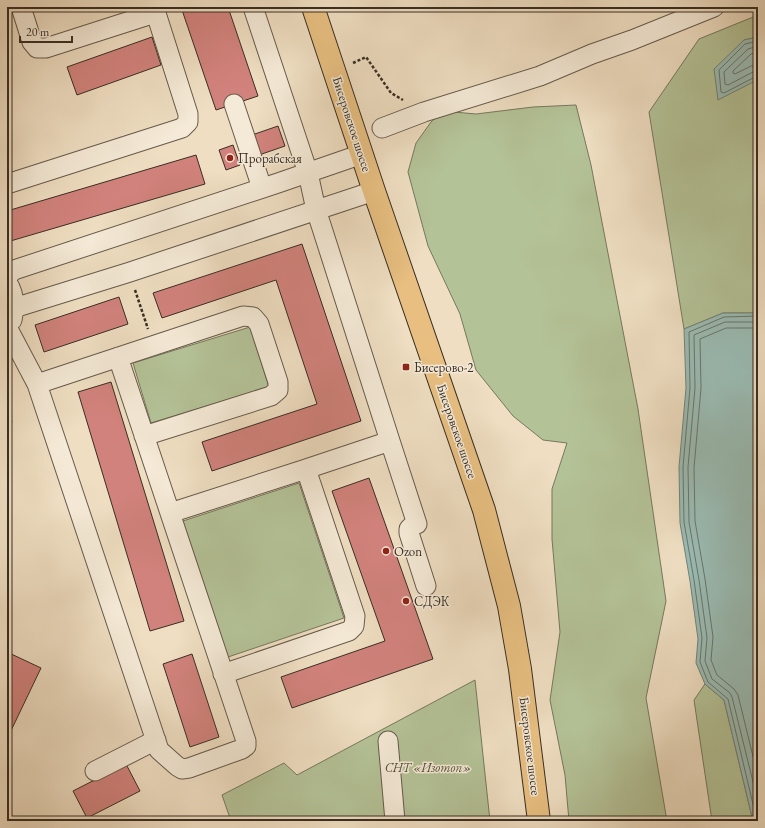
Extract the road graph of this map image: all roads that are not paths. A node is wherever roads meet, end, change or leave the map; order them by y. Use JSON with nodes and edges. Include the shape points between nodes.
{"nodes":[{"id":1,"x":21,"y":7,"type":"edge"},
{"id":2,"x":253,"y":7,"type":"edge"},
{"id":3,"x":313,"y":7,"type":"edge"},
{"id":4,"x":714,"y":7,"type":"edge"},
{"id":5,"x":154,"y":10,"type":"edge"},
{"id":6,"x":234,"y":104,"type":"dead end"},
{"id":7,"x":382,"y":128,"type":"dead end"},
{"id":8,"x":362,"y":154,"type":"junction"},
{"id":9,"x":308,"y":173,"type":"junction"},
{"id":10,"x":7,"y":184,"type":"edge"},
{"id":11,"x":262,"y":188,"type":"junction"},
{"id":12,"x":374,"y":190,"type":"junction"},
{"id":13,"x":316,"y":210,"type":"junction"},
{"id":14,"x":7,"y":276,"type":"edge"},
{"id":15,"x":7,"y":282,"type":"edge"},
{"id":16,"x":14,"y":308,"type":"junction"},
{"id":17,"x":7,"y":330,"type":"edge"},
{"id":18,"x":118,"y":357,"type":"junction"},
{"id":19,"x":37,"y":384,"type":"junction"},
{"id":20,"x":144,"y":436,"type":"junction"},
{"id":21,"x":390,"y":441,"type":"junction"},
{"id":22,"x":306,"y":469,"type":"junction"},
{"id":23,"x":170,"y":513,"type":"junction"},
{"id":24,"x":426,"y":586,"type":"dead end"},
{"id":25,"x":224,"y":674,"type":"junction"},
{"id":26,"x":156,"y":740,"type":"junction"},
{"id":27,"x":388,"y":741,"type":"dead end"},
{"id":28,"x":95,"y":771,"type":"dead end"},
{"id":29,"x":395,"y":821,"type":"edge"},
{"id":30,"x":539,"y":821,"type":"edge"}],
"edges":[{"from":1,"to":5,"type":"lane","via":[[32,42],[38,48],[46,48]]},
{"from":2,"to":9,"type":"lane"},
{"from":3,"to":8,"type":"main road","name":"Бисеровское шоссе"},
{"from":4,"to":7,"type":"lane","via":[[540,76],[424,112]]},
{"from":5,"to":10,"type":"lane","via":[[188,114],[188,122],[182,128]]},
{"from":6,"to":11,"type":"lane"},
{"from":8,"to":9,"type":"lane"},
{"from":8,"to":12,"type":"main road","name":"Бисеровское шоссе"},
{"from":9,"to":11,"type":"lane"},
{"from":9,"to":13,"type":"lane"},
{"from":11,"to":14,"type":"lane","via":[[14,270]]},
{"from":12,"to":13,"type":"lane"},
{"from":12,"to":30,"type":"main road","name":"Бисеровское шоссе","via":[[484,510],[510,614],[520,669]]},
{"from":13,"to":16,"type":"lane"},
{"from":13,"to":21,"type":"lane"},
{"from":15,"to":16,"type":"lane","via":[[12,292]]},
{"from":16,"to":17,"type":"lane"},
{"from":17,"to":19,"type":"lane"},
{"from":18,"to":19,"type":"lane"},
{"from":18,"to":20,"type":"lane"},
{"from":18,"to":20,"type":"lane","via":[[243,316],[253,316],[259,324],[278,382],[278,390],[271,396]]},
{"from":19,"to":26,"type":"lane"},
{"from":20,"to":23,"type":"lane"},
{"from":21,"to":22,"type":"lane"},
{"from":21,"to":24,"type":"lane","via":[[417,524],[409,528],[409,533]]},
{"from":22,"to":23,"type":"lane"},
{"from":22,"to":25,"type":"lane","via":[[356,616],[354,626],[349,631]]},
{"from":23,"to":25,"type":"lane"},
{"from":25,"to":26,"type":"lane","via":[[246,746],[182,769],[159,750]]},
{"from":26,"to":28,"type":"lane"},
{"from":27,"to":29,"type":"lane"}]}
